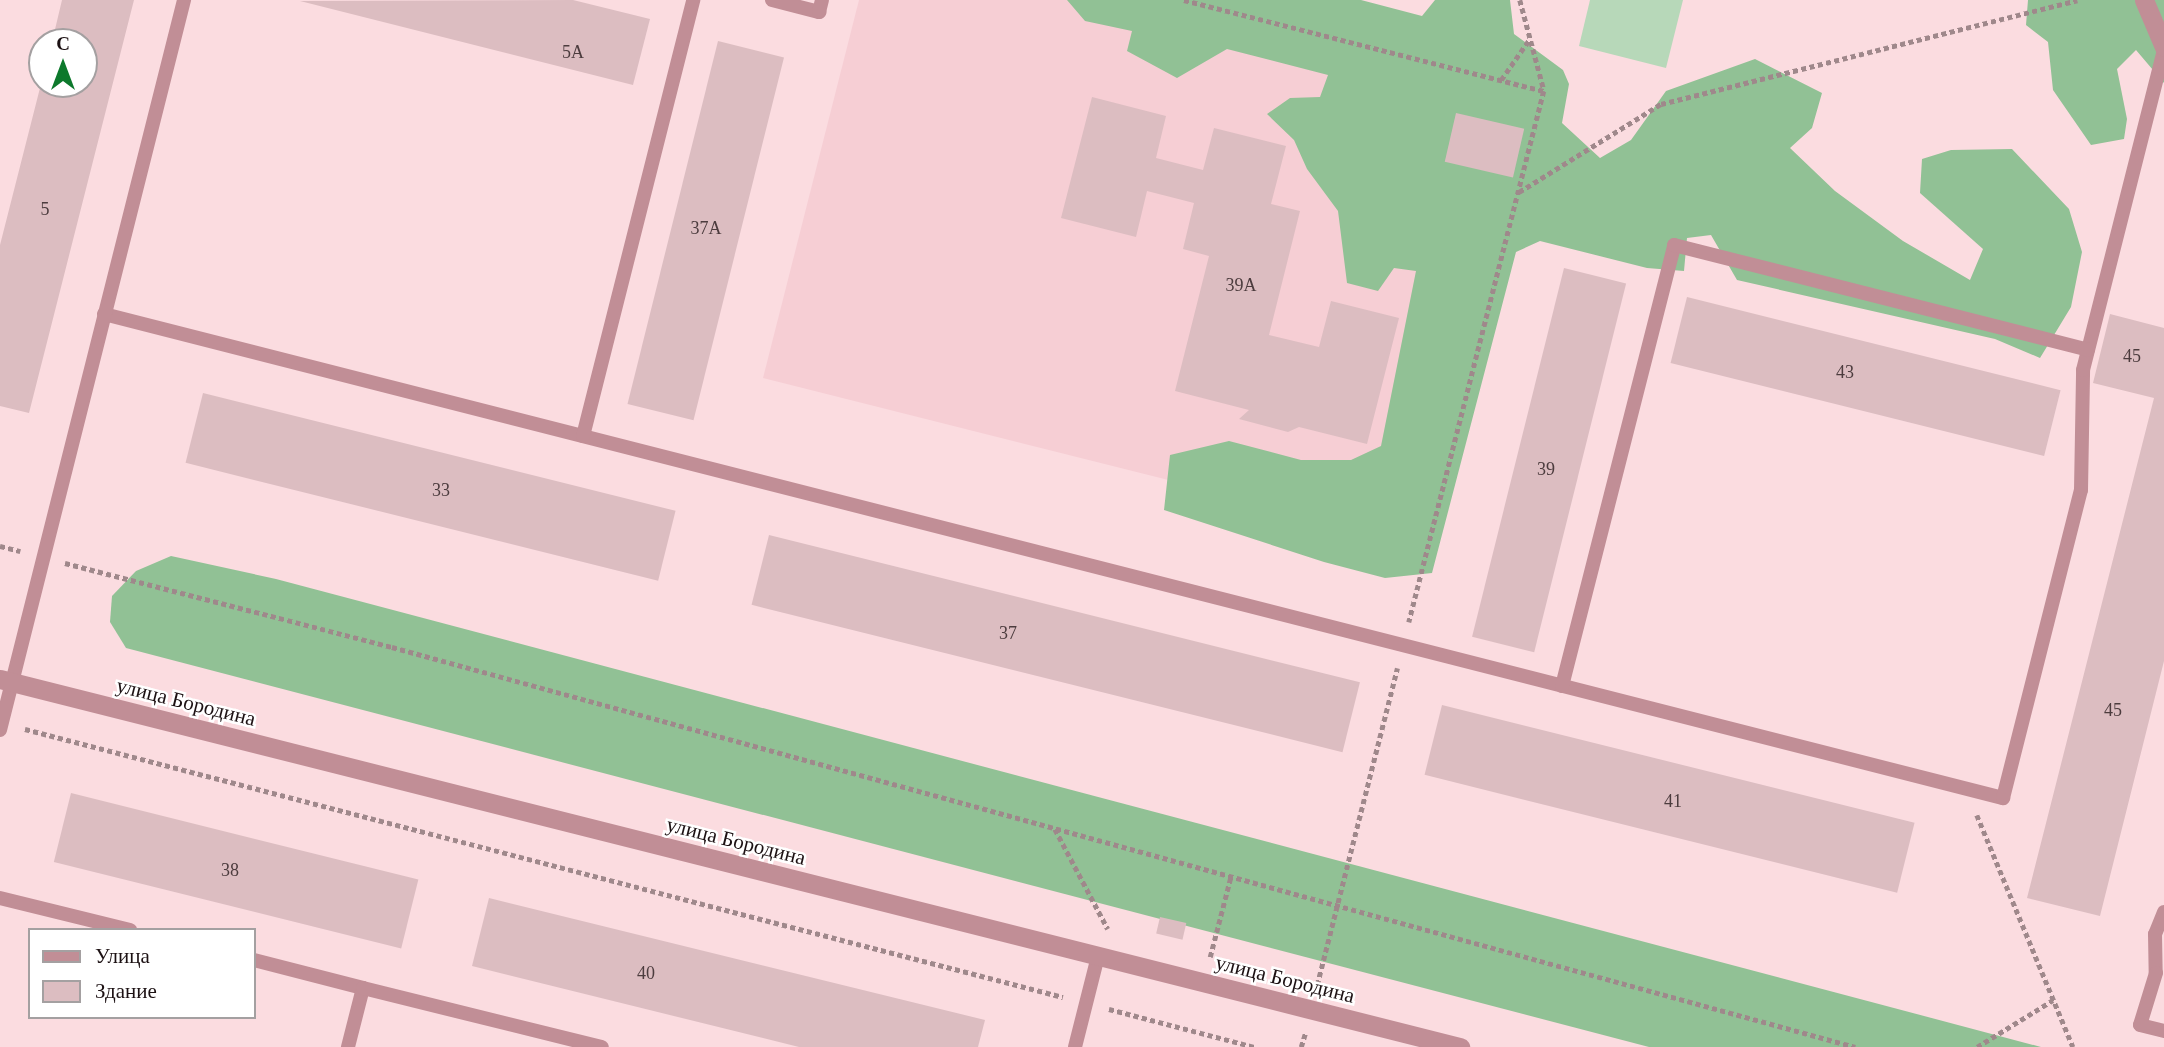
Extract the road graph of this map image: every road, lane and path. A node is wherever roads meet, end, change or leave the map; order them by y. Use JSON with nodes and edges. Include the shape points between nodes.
{"nodes":[{"id":1,"x":184,"y":0,"type":"edge"},
{"id":2,"x":693,"y":0,"type":"edge"},
{"id":3,"x":772,"y":0,"type":"edge"},
{"id":4,"x":822,"y":0,"type":"edge"},
{"id":5,"x":1184,"y":0,"type":"edge"},
{"id":6,"x":1520,"y":0,"type":"edge"},
{"id":7,"x":2077,"y":0,"type":"edge"},
{"id":8,"x":2144,"y":0,"type":"edge"},
{"id":9,"x":1529,"y":40,"type":"junction"},
{"id":10,"x":2164,"y":48,"type":"edge"},
{"id":11,"x":1501,"y":80,"type":"junction"},
{"id":12,"x":1544,"y":90,"type":"junction"},
{"id":13,"x":1519,"y":192,"type":"junction"},
{"id":14,"x":104,"y":314,"type":"junction"},
{"id":15,"x":2088,"y":350,"type":"junction"},
{"id":16,"x":583,"y":436,"type":"junction"},
{"id":17,"x":0,"y":546,"type":"edge"},
{"id":18,"x":43,"y":557,"type":"junction"},
{"id":19,"x":1403,"y":645,"type":"junction"},
{"id":20,"x":6,"y":680,"type":"edge"},
{"id":21,"x":1562,"y":686,"type":"junction"},
{"id":22,"x":1,"y":726,"type":"edge"},
{"id":23,"x":1966,"y":789,"type":"junction"},
{"id":24,"x":1054,"y":828,"type":"junction"},
{"id":25,"x":1231,"y":876,"type":"junction"},
{"id":26,"x":0,"y":898,"type":"edge"},
{"id":27,"x":1337,"y":905,"type":"junction"},
{"id":28,"x":2164,"y":912,"type":"edge"},
{"id":29,"x":122,"y":928,"type":"edge"},
{"id":30,"x":1098,"y":956,"type":"junction"},
{"id":31,"x":256,"y":961,"type":"edge"},
{"id":32,"x":1125,"y":962,"type":"junction"},
{"id":33,"x":1203,"y":982,"type":"junction"},
{"id":34,"x":363,"y":988,"type":"junction"},
{"id":35,"x":2053,"y":1000,"type":"junction"},
{"id":36,"x":1086,"y":1003,"type":"junction"},
{"id":37,"x":1311,"y":1009,"type":"junction"},
{"id":38,"x":2164,"y":1031,"type":"edge"},
{"id":39,"x":348,"y":1047,"type":"edge"},
{"id":40,"x":602,"y":1047,"type":"edge"},
{"id":41,"x":1075,"y":1047,"type":"edge"},
{"id":42,"x":1255,"y":1047,"type":"edge"},
{"id":43,"x":1301,"y":1047,"type":"edge"},
{"id":44,"x":1460,"y":1047,"type":"edge"},
{"id":45,"x":1855,"y":1047,"type":"edge"},
{"id":46,"x":1977,"y":1047,"type":"edge"},
{"id":47,"x":2073,"y":1047,"type":"edge"}],
"edges":[{"from":1,"to":14,"type":"lane"},
{"from":2,"to":16,"type":"lane"},
{"from":3,"to":4,"type":"lane","via":[[819,12]]},
{"from":5,"to":11,"type":"path"},
{"from":6,"to":9,"type":"path"},
{"from":7,"to":13,"type":"path","via":[[1661,104]]},
{"from":8,"to":10,"type":"street"},
{"from":9,"to":11,"type":"path"},
{"from":9,"to":12,"type":"path"},
{"from":10,"to":15,"type":"lane"},
{"from":11,"to":12,"type":"path"},
{"from":12,"to":13,"type":"path"},
{"from":13,"to":19,"type":"path"},
{"from":14,"to":16,"type":"lane"},
{"from":14,"to":18,"type":"lane"},
{"from":15,"to":21,"type":"lane","via":[[1674,245]]},
{"from":15,"to":23,"type":"lane","via":[[2083,370],[2081,489],[2003,798]]},
{"from":16,"to":19,"type":"lane"},
{"from":17,"to":18,"type":"path"},
{"from":18,"to":20,"type":"lane"},
{"from":18,"to":24,"type":"path","via":[[405,650]]},
{"from":19,"to":21,"type":"lane"},
{"from":19,"to":27,"type":"path"},
{"from":20,"to":22,"type":"lane"},
{"from":20,"to":30,"type":"street","name":"улица Бородина"},
{"from":21,"to":23,"type":"lane"},
{"from":22,"to":36,"type":"path"},
{"from":23,"to":35,"type":"path"},
{"from":24,"to":25,"type":"path"},
{"from":24,"to":32,"type":"path"},
{"from":25,"to":27,"type":"path"},
{"from":25,"to":33,"type":"path"},
{"from":26,"to":29,"type":"lane"},
{"from":27,"to":37,"type":"path"},
{"from":27,"to":45,"type":"path"},
{"from":28,"to":38,"type":"lane","via":[[2155,934],[2155,973],[2140,1025]]},
{"from":30,"to":32,"type":"street","name":"улица Бородина"},
{"from":30,"to":36,"type":"lane"},
{"from":31,"to":34,"type":"lane"},
{"from":32,"to":33,"type":"street","name":"улица Бородина"},
{"from":33,"to":37,"type":"street","name":"улица Бородина"},
{"from":34,"to":39,"type":"lane"},
{"from":34,"to":40,"type":"lane"},
{"from":35,"to":46,"type":"path"},
{"from":35,"to":47,"type":"path"},
{"from":36,"to":41,"type":"lane"},
{"from":36,"to":42,"type":"path"},
{"from":37,"to":43,"type":"path"},
{"from":37,"to":44,"type":"street","name":"улица Бородина"}]}
